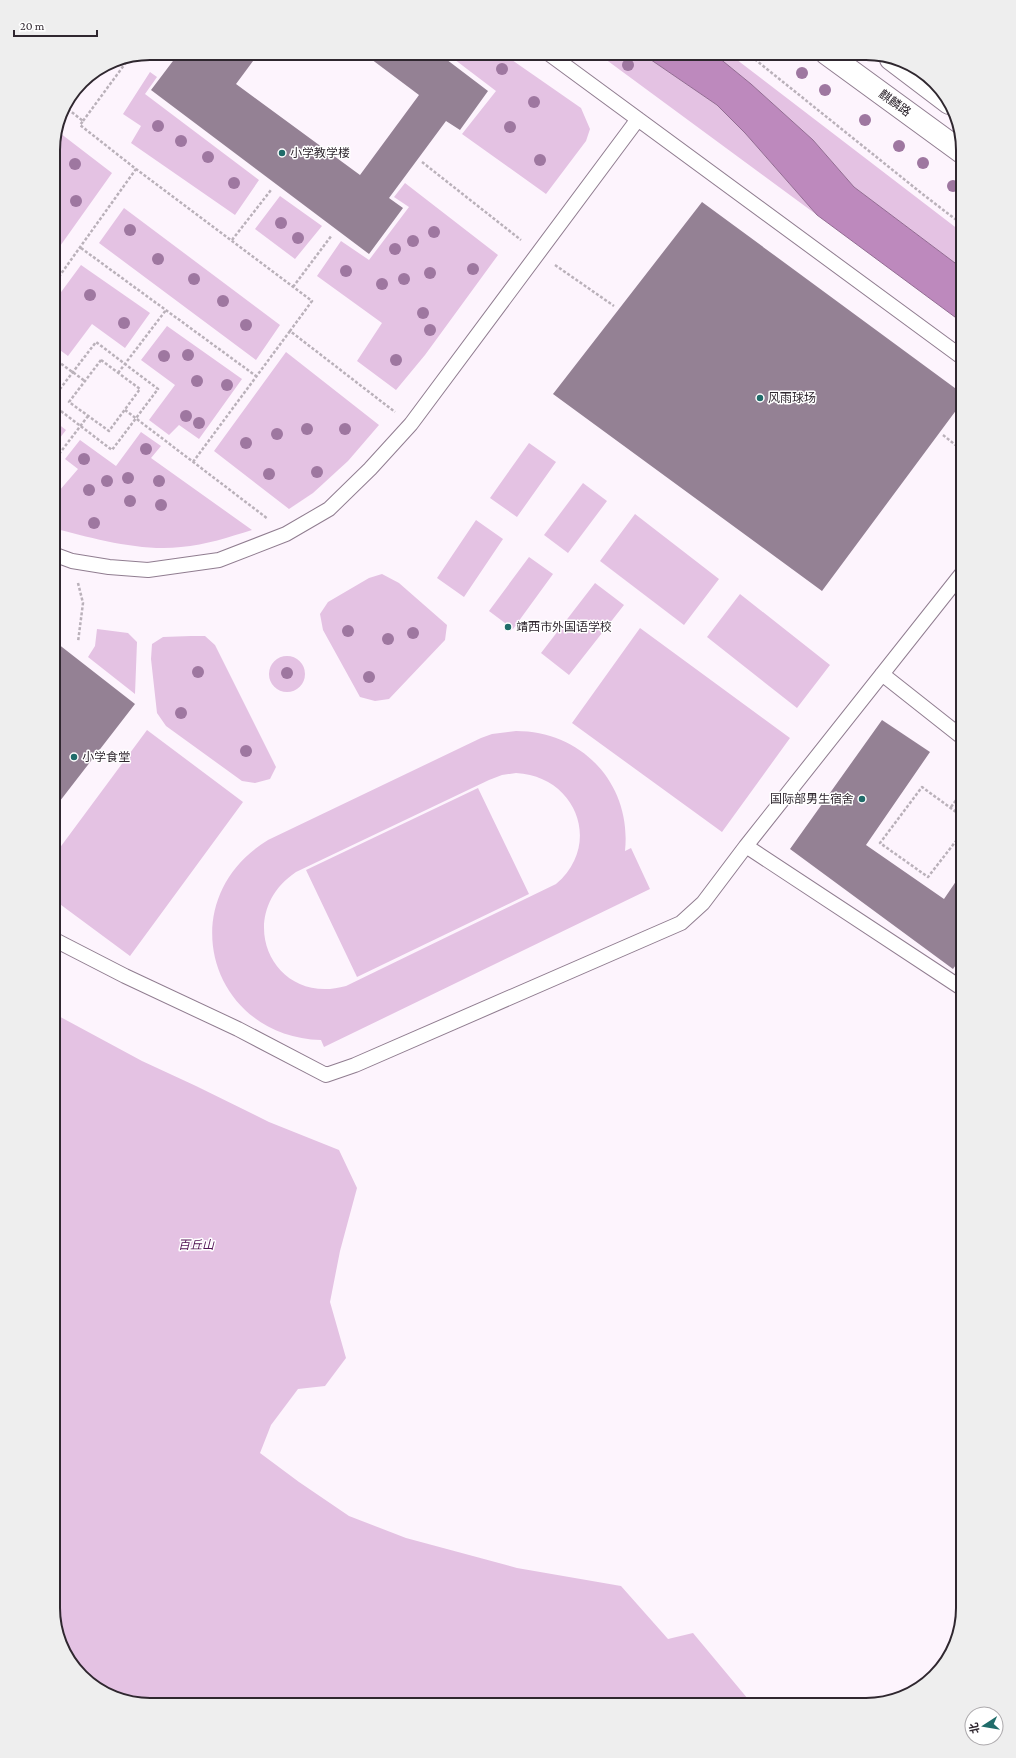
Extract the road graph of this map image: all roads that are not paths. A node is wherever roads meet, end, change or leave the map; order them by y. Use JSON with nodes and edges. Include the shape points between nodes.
{"nodes":[{"id":1,"x":558,"y":60,"type":"edge"},
{"id":2,"x":836,"y":60,"type":"edge"},
{"id":3,"x":903,"y":68,"type":"edge"},
{"id":4,"x":935,"y":93,"type":"edge"},
{"id":5,"x":638,"y":119,"type":"junction"},
{"id":6,"x":956,"y":148,"type":"edge"},
{"id":7,"x":956,"y":353,"type":"edge"},
{"id":8,"x":60,"y":557,"type":"edge"},
{"id":9,"x":956,"y":581,"type":"edge"},
{"id":10,"x":882,"y":674,"type":"junction"},
{"id":11,"x":956,"y":732,"type":"edge"},
{"id":12,"x":746,"y":846,"type":"junction"},
{"id":13,"x":60,"y":943,"type":"edge"},
{"id":14,"x":956,"y":984,"type":"edge"}],
"edges":[{"from":1,"to":5,"type":"lane"},
{"from":2,"to":6,"type":"main road","name":"麒麟路"},
{"from":3,"to":4,"type":"main road"},
{"from":5,"to":7,"type":"lane"},
{"from":5,"to":8,"type":"lane","via":[[411,424],[329,509],[286,534],[219,560],[148,570],[109,567]]},
{"from":9,"to":10,"type":"lane"},
{"from":10,"to":11,"type":"lane"},
{"from":10,"to":12,"type":"lane"},
{"from":12,"to":13,"type":"lane","via":[[703,904],[681,922],[355,1065],[326,1075]]},
{"from":12,"to":14,"type":"lane"}]}
